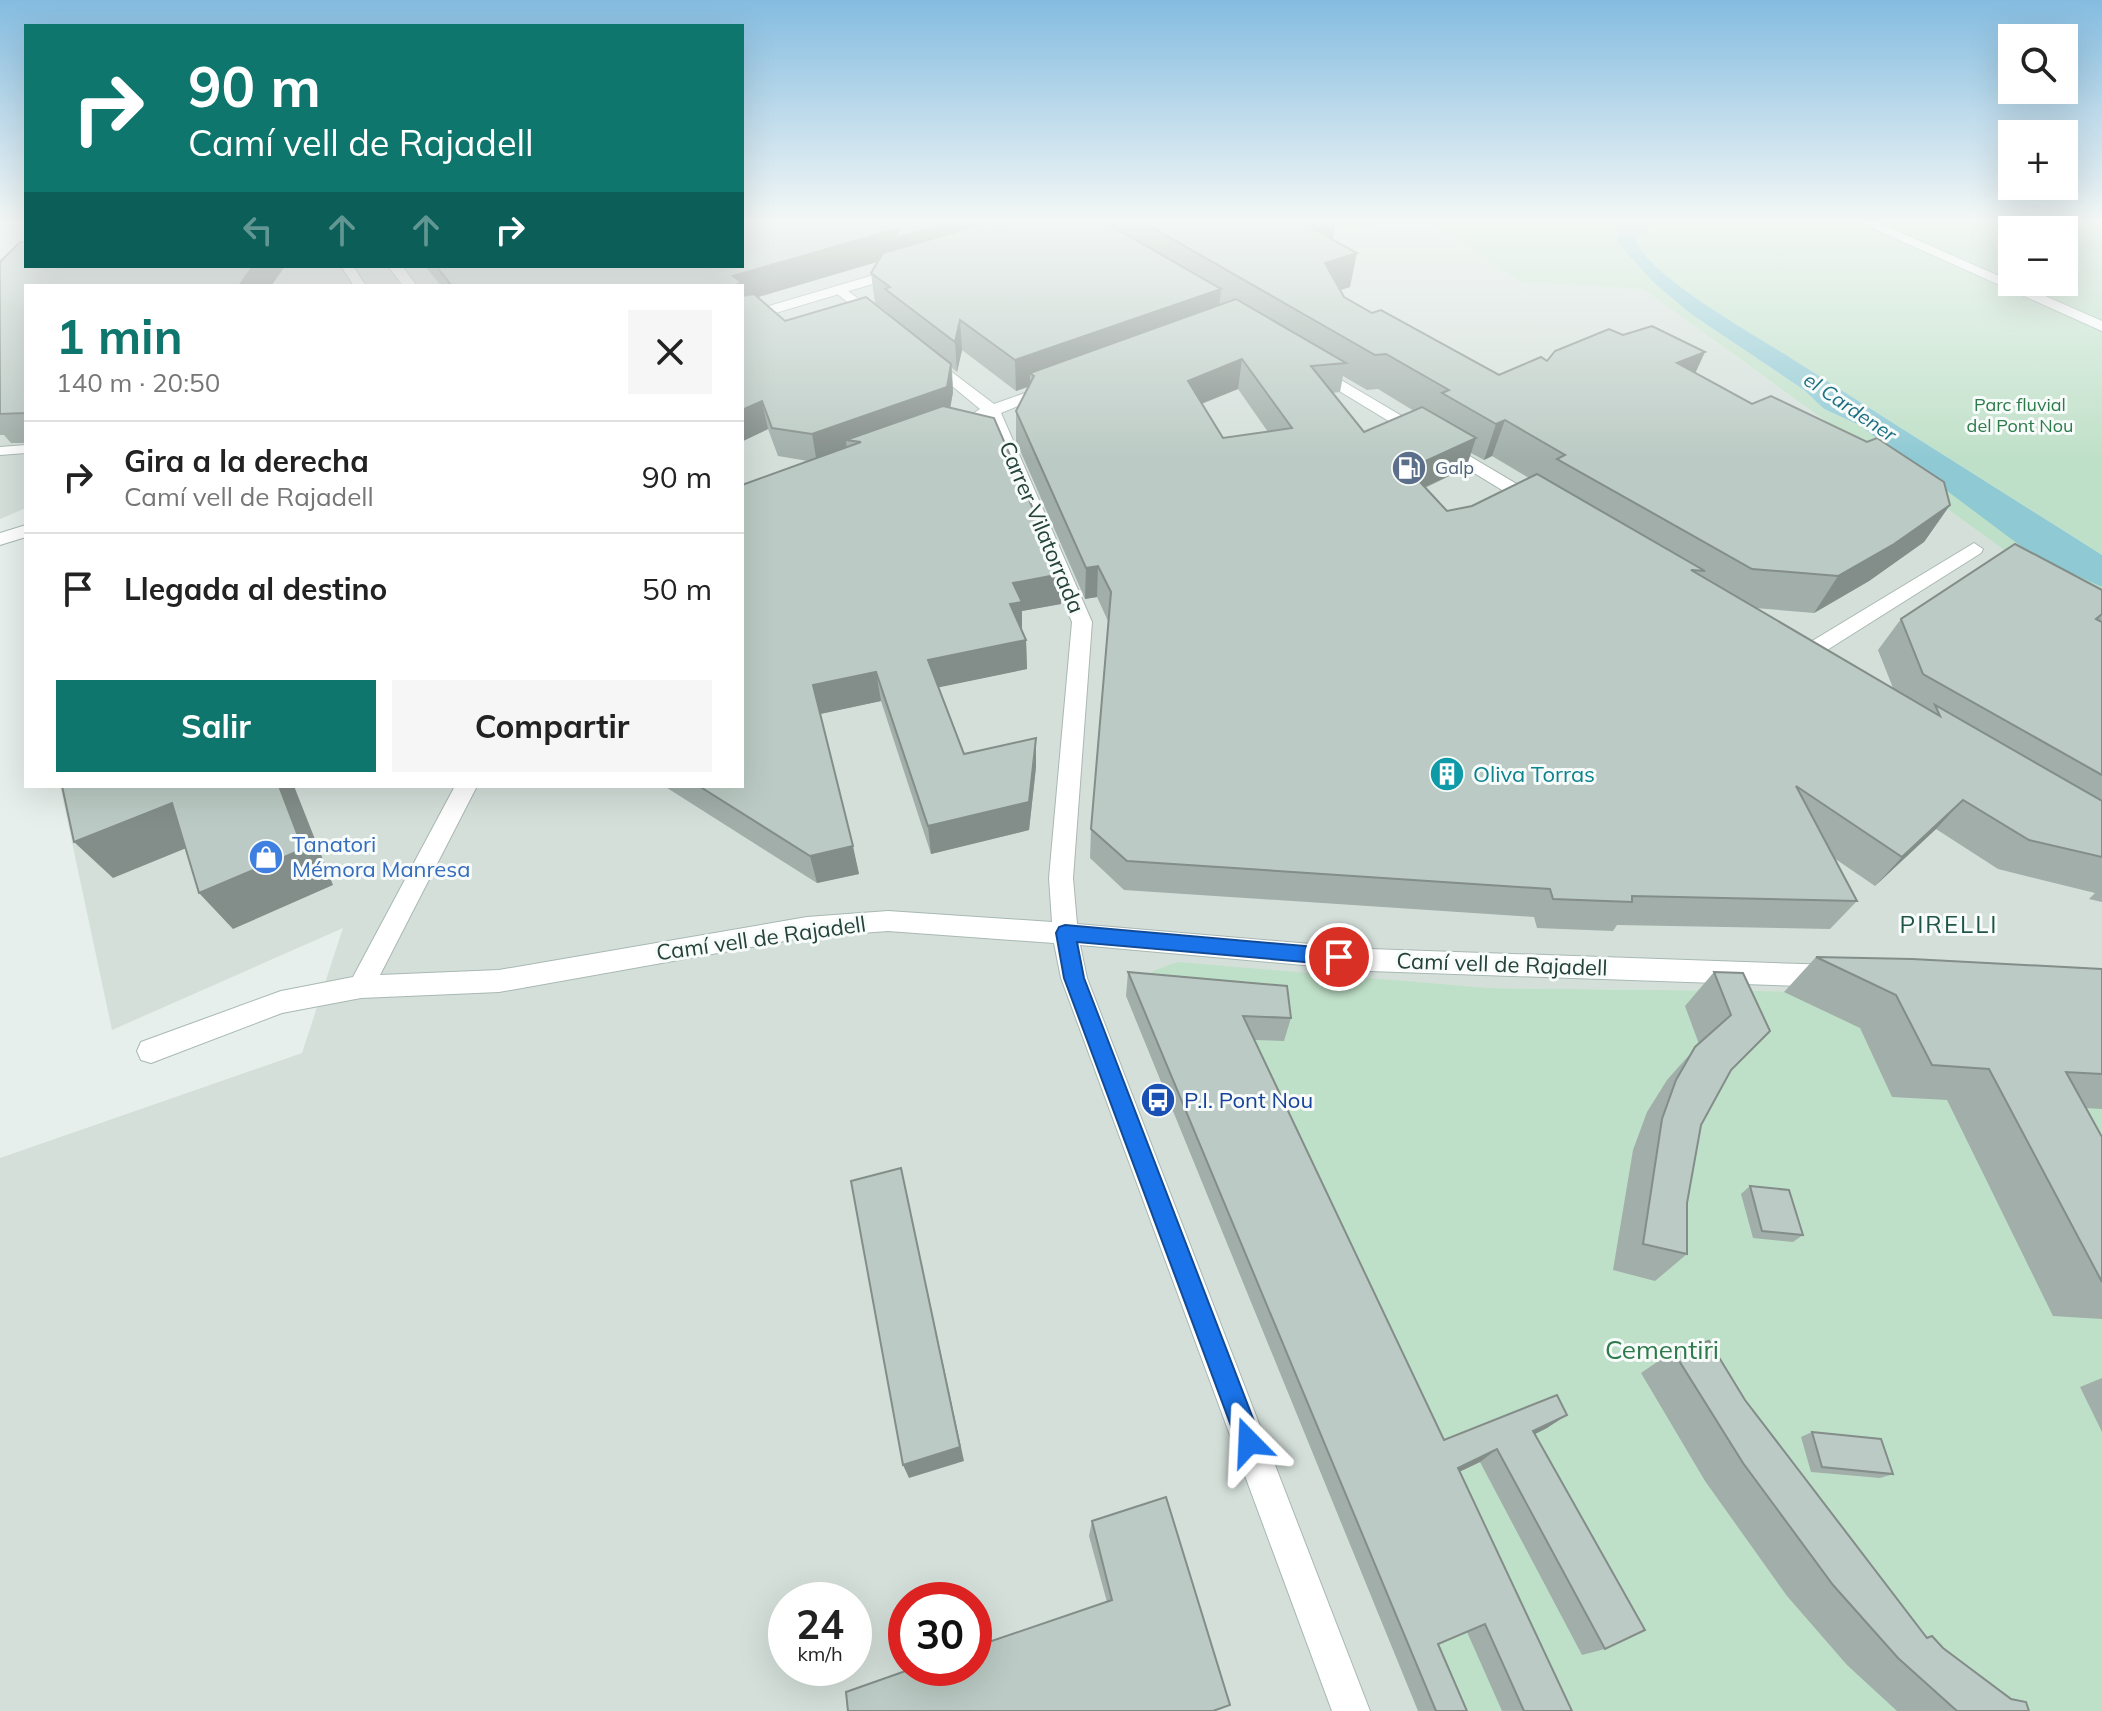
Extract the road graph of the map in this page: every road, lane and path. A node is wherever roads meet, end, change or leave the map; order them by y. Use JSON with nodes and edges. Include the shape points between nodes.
{"nodes":[{"id":1,"x":804,"y":301,"type":"edge"},
{"id":2,"x":855,"y":301,"type":"edge"},
{"id":3,"x":2043,"y":301,"type":"edge"},
{"id":4,"x":744,"y":318,"type":"edge"},
{"id":5,"x":2102,"y":327,"type":"edge"},
{"id":6,"x":889,"y":328,"type":"edge"},
{"id":7,"x":912,"y":346,"type":"edge"},
{"id":8,"x":1303,"y":362,"type":"edge"},
{"id":9,"x":1067,"y":383,"type":"edge"},
{"id":10,"x":992,"y":411,"type":"junction"},
{"id":11,"x":963,"y":421,"type":"edge"},
{"id":12,"x":24,"y":449,"type":"edge"},
{"id":13,"x":0,"y":451,"type":"edge"},
{"id":14,"x":1559,"y":516,"type":"edge"},
{"id":15,"x":24,"y":532,"type":"edge"},
{"id":16,"x":0,"y":539,"type":"edge"},
{"id":17,"x":1974,"y":549,"type":"dead end"},
{"id":18,"x":1802,"y":658,"type":"edge"},
{"id":19,"x":465,"y":788,"type":"edge"},
{"id":20,"x":1065,"y":933,"type":"junction"},
{"id":21,"x":1851,"y":977,"type":"edge"},
{"id":22,"x":361,"y":987,"type":"junction"},
{"id":23,"x":151,"y":1051,"type":"dead end"},
{"id":24,"x":1351,"y":1711,"type":"edge"}],
"edges":[{"from":1,"to":4,"type":"street"},
{"from":2,"to":6,"type":"street"},
{"from":3,"to":5,"type":"street"},
{"from":7,"to":10,"type":"street","name":"Carrer Vilatorrada"},
{"from":8,"to":14,"type":"street"},
{"from":9,"to":10,"type":"street"},
{"from":10,"to":11,"type":"street"},
{"from":10,"to":20,"type":"street","name":"Carrer Vilatorrada","via":[[1082,622],[1061,878]]},
{"from":12,"to":13,"type":"lane"},
{"from":15,"to":16,"type":"street"},
{"from":17,"to":18,"type":"street"},
{"from":19,"to":22,"type":"street"},
{"from":20,"to":21,"type":"street","name":"Camí vell de Rajadell","via":[[1370,960]]},
{"from":20,"to":22,"type":"street","name":"Camí vell de Rajadell","via":[[888,921],[807,927],[499,981]]},
{"from":20,"to":24,"type":"street","name":"Carrer Vilatorrada","via":[[1074,978]]},
{"from":22,"to":23,"type":"street","name":"Camí vell de Rajadell","via":[[281,1002]]}]}
